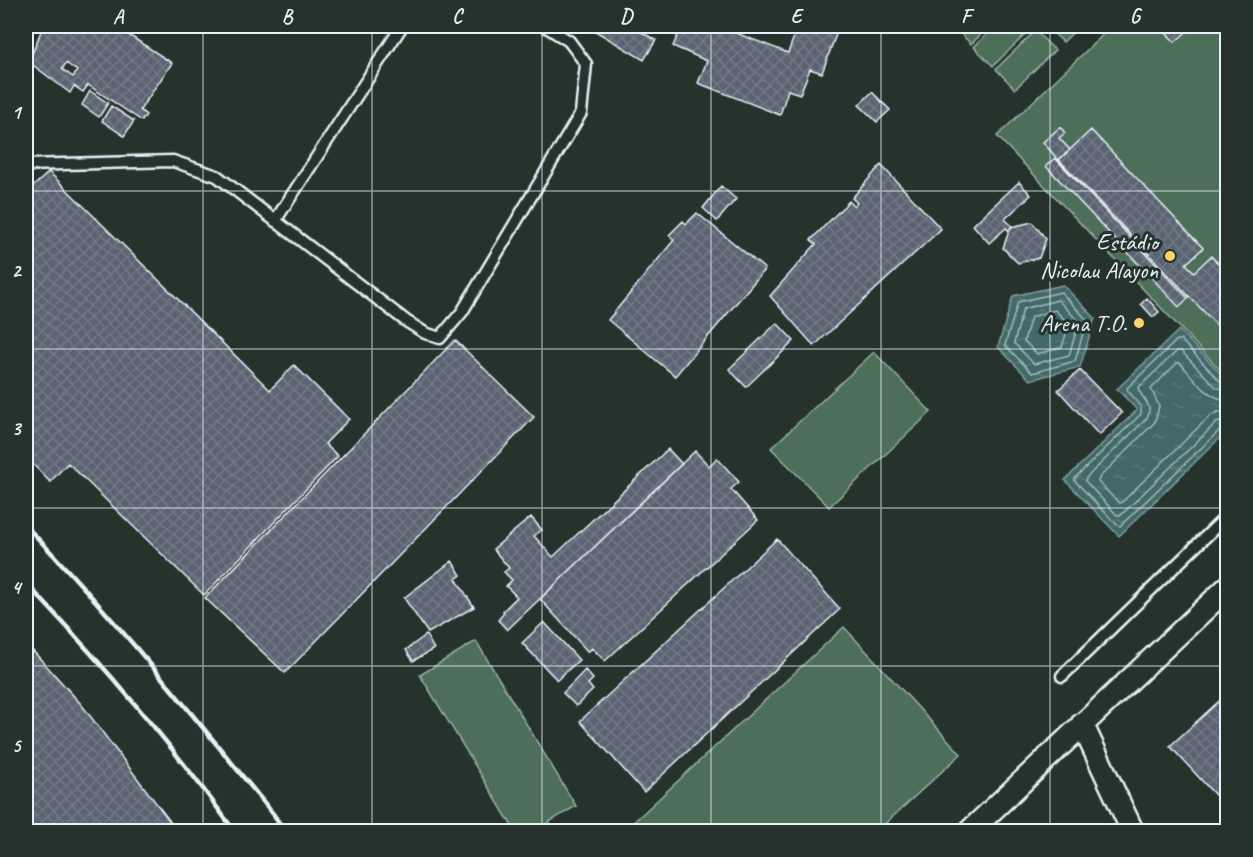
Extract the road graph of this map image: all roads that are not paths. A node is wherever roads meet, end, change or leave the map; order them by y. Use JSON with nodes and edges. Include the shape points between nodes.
{"nodes":[{"id":1,"x":402,"y":26,"type":"edge"},
{"id":2,"x":545,"y":26,"type":"edge"},
{"id":3,"x":26,"y":165,"type":"edge"},
{"id":4,"x":275,"y":221,"type":"junction"},
{"id":5,"x":1227,"y":515,"type":"edge"},
{"id":6,"x":1227,"y":587,"type":"edge"},
{"id":7,"x":1062,"y":676,"type":"dead end"},
{"id":8,"x":1082,"y":724,"type":"junction"},
{"id":9,"x":969,"y":831,"type":"edge"},
{"id":10,"x":1133,"y":831,"type":"edge"}],
"edges":[{"from":1,"to":4,"type":"lane"},
{"from":2,"to":4,"type":"lane","via":[[568,41],[586,64],[582,113],[462,312],[440,338],[406,321]]},
{"from":3,"to":4,"type":"lane","via":[[173,161],[217,176]]},
{"from":5,"to":7,"type":"lane"},
{"from":6,"to":8,"type":"street"},
{"from":8,"to":9,"type":"street"},
{"from":8,"to":10,"type":"street"}]}
